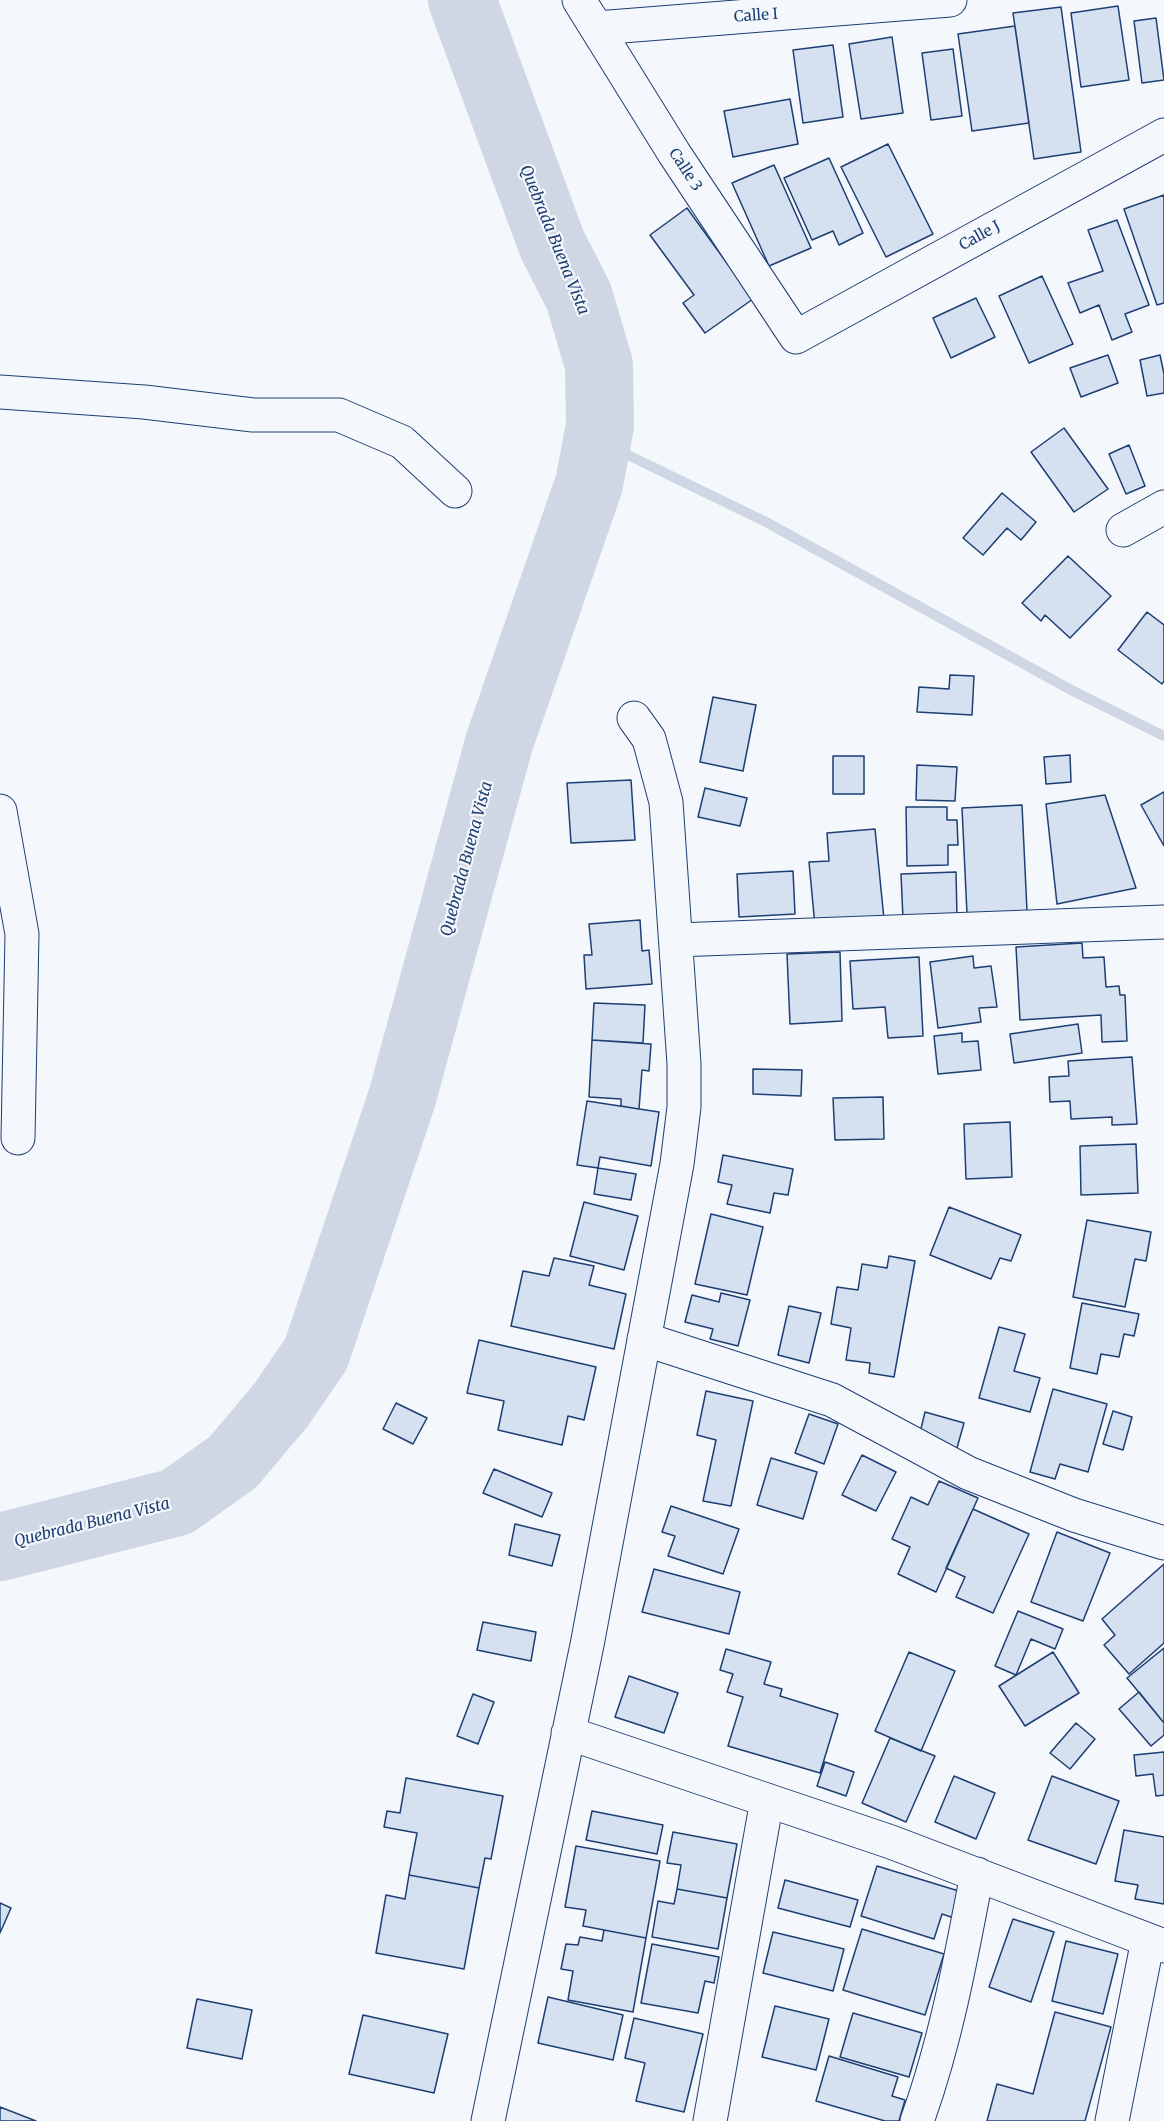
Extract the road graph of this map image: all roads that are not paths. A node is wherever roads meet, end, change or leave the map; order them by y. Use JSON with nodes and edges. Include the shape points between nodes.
{"nodes":[{"id":1,"x":579,"y":0,"type":"edge"},
{"id":2,"x":950,"y":0,"type":"edge"},
{"id":3,"x":597,"y":28,"type":"junction"},
{"id":4,"x":1164,"y":135,"type":"edge"},
{"id":5,"x":796,"y":337,"type":"joint"},
{"id":6,"x":0,"y":392,"type":"edge"},
{"id":7,"x":455,"y":491,"type":"dead end"},
{"id":8,"x":1164,"y":507,"type":"edge"},
{"id":9,"x":1122,"y":530,"type":"dead end"},
{"id":10,"x":634,"y":718,"type":"dead end"},
{"id":11,"x":0,"y":812,"type":"edge"},
{"id":12,"x":1164,"y":922,"type":"edge"},
{"id":13,"x":676,"y":940,"type":"junction"},
{"id":14,"x":18,"y":1138,"type":"dead end"},
{"id":15,"x":644,"y":1339,"type":"junction"},
{"id":16,"x":1164,"y":1543,"type":"edge"},
{"id":17,"x":568,"y":1733,"type":"junction"},
{"id":18,"x":767,"y":1800,"type":"junction"},
{"id":19,"x":977,"y":1874,"type":"junction"},
{"id":20,"x":1156,"y":1943,"type":"edge"},
{"id":21,"x":488,"y":2121,"type":"edge"},
{"id":22,"x":710,"y":2121,"type":"edge"},
{"id":23,"x":917,"y":2121,"type":"edge"},
{"id":24,"x":1112,"y":2121,"type":"edge"}],
"edges":[{"from":1,"to":3,"type":"street","name":"Calle 3"},
{"from":2,"to":3,"type":"street","name":"Calle I"},
{"from":3,"to":5,"type":"street","name":"Calle 3"},
{"from":4,"to":5,"type":"street","name":"Calle J"},
{"from":6,"to":7,"type":"street","via":[[144,402],[253,415],[339,415],[402,442]]},
{"from":8,"to":9,"type":"street"},
{"from":10,"to":13,"type":"street","via":[[649,739],[666,802]]},
{"from":11,"to":14,"type":"street","via":[[22,934]]},
{"from":12,"to":13,"type":"street"},
{"from":13,"to":15,"type":"street","via":[[684,1107]]},
{"from":15,"to":16,"type":"street","via":[[832,1400],[968,1473],[1074,1515]]},
{"from":15,"to":17,"type":"street"},
{"from":17,"to":18,"type":"street"},
{"from":17,"to":21,"type":"street"},
{"from":18,"to":19,"type":"street"},
{"from":18,"to":22,"type":"street"},
{"from":19,"to":20,"type":"street"},
{"from":19,"to":23,"type":"street","via":[[956,1985]]},
{"from":20,"to":24,"type":"street"}]}
